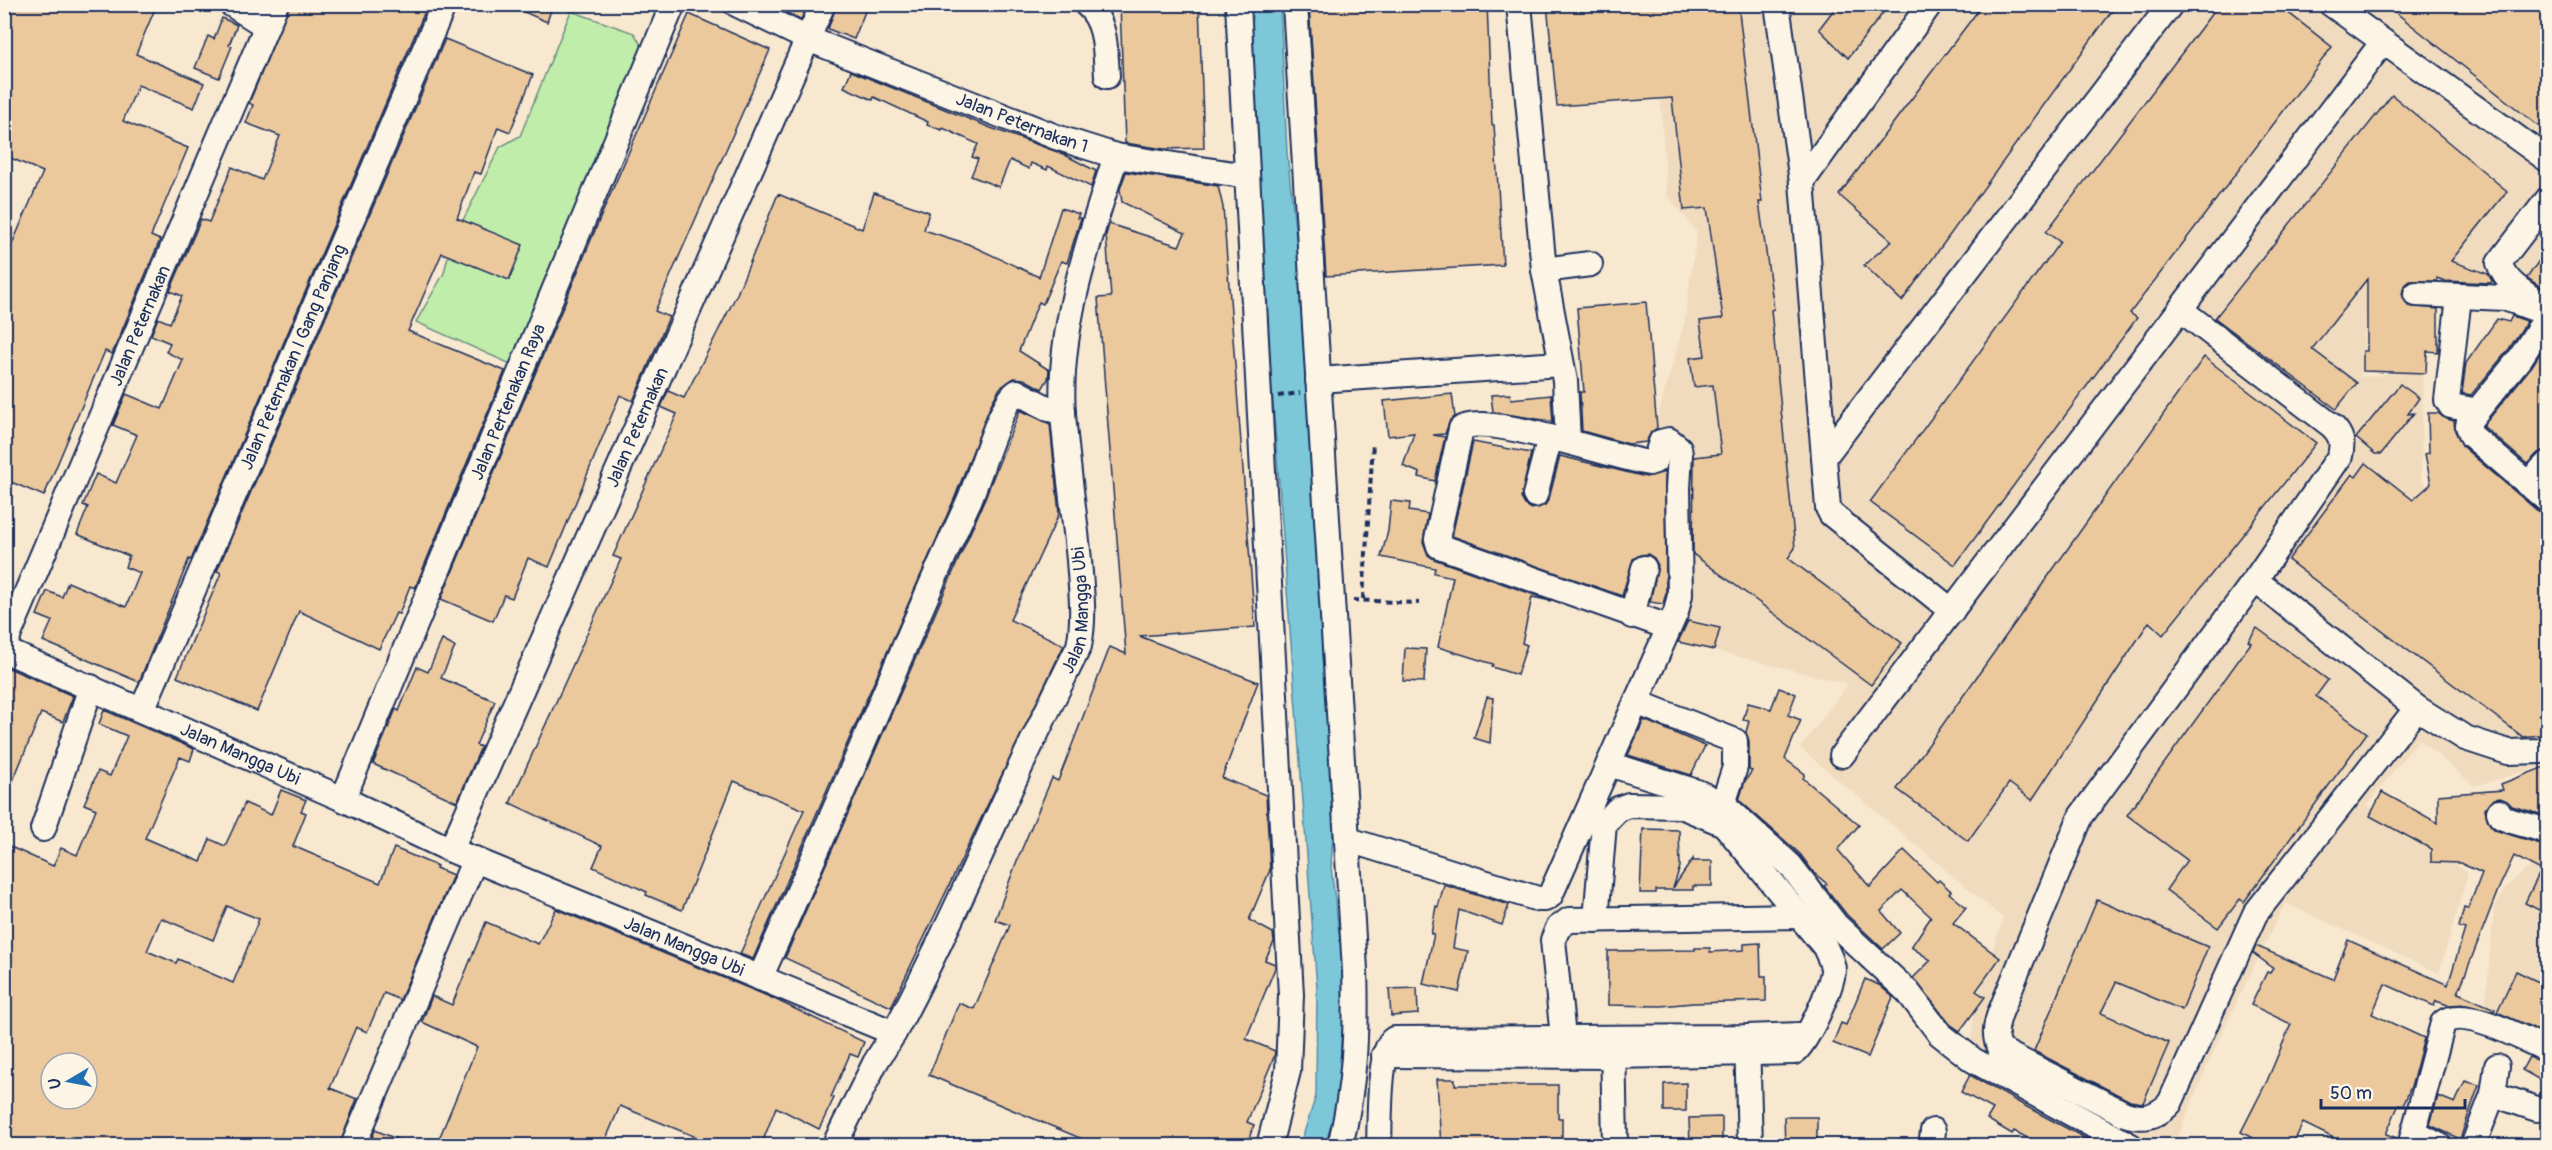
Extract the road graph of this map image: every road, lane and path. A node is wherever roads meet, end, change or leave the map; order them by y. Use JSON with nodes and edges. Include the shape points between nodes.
{"nodes":[{"id":1,"x":231,"y":4,"type":"edge"},
{"id":2,"x":444,"y":4,"type":"edge"},
{"id":3,"x":673,"y":4,"type":"edge"},
{"id":4,"x":736,"y":4,"type":"edge"},
{"id":5,"x":823,"y":4,"type":"edge"},
{"id":6,"x":1086,"y":4,"type":"edge"},
{"id":7,"x":1238,"y":4,"type":"edge"},
{"id":8,"x":1295,"y":4,"type":"edge"},
{"id":9,"x":1519,"y":4,"type":"edge"},
{"id":10,"x":1778,"y":4,"type":"edge"},
{"id":11,"x":1930,"y":4,"type":"edge"},
{"id":12,"x":2171,"y":4,"type":"edge"},
{"id":13,"x":2331,"y":4,"type":"edge"},
{"id":14,"x":271,"y":15,"type":"edge"},
{"id":15,"x":808,"y":39,"type":"junction"},
{"id":16,"x":2383,"y":42,"type":"junction"},
{"id":17,"x":1107,"y":76,"type":"dead end"},
{"id":18,"x":1116,"y":156,"type":"junction"},
{"id":19,"x":2547,"y":160,"type":"edge"},
{"id":20,"x":1247,"y":176,"type":"junction"},
{"id":21,"x":1802,"y":182,"type":"junction"},
{"id":22,"x":2547,"y":199,"type":"edge"},
{"id":23,"x":1590,"y":264,"type":"dead end"},
{"id":24,"x":1544,"y":270,"type":"junction"},
{"id":25,"x":2416,"y":294,"type":"dead end"},
{"id":26,"x":2459,"y":297,"type":"junction"},
{"id":27,"x":2181,"y":310,"type":"junction"},
{"id":28,"x":2547,"y":315,"type":"edge"},
{"id":29,"x":1561,"y":364,"type":"junction"},
{"id":30,"x":1309,"y":387,"type":"junction"},
{"id":31,"x":1271,"y":396,"type":"dead end"},
{"id":32,"x":1063,"y":412,"type":"junction"},
{"id":33,"x":2472,"y":417,"type":"junction"},
{"id":34,"x":1559,"y":439,"type":"junction"},
{"id":35,"x":1373,"y":443,"type":"dead end"},
{"id":36,"x":1825,"y":456,"type":"junction"},
{"id":37,"x":2547,"y":463,"type":"edge"},
{"id":38,"x":2527,"y":484,"type":"junction"},
{"id":39,"x":1535,"y":495,"type":"dead end"},
{"id":40,"x":2547,"y":501,"type":"edge"},
{"id":41,"x":1644,"y":568,"type":"dead end"},
{"id":42,"x":2255,"y":580,"type":"junction"},
{"id":43,"x":1363,"y":599,"type":"junction"},
{"id":44,"x":1331,"y":603,"type":"junction"},
{"id":45,"x":1419,"y":603,"type":"dead end"},
{"id":46,"x":1952,"y":611,"type":"junction"},
{"id":47,"x":1632,"y":616,"type":"junction"},
{"id":48,"x":1668,"y":627,"type":"junction"},
{"id":49,"x":4,"y":648,"type":"edge"},
{"id":50,"x":92,"y":687,"type":"junction"},
{"id":51,"x":1636,"y":702,"type":"junction"},
{"id":52,"x":2417,"y":708,"type":"junction"},
{"id":53,"x":142,"y":710,"type":"junction"},
{"id":54,"x":2547,"y":748,"type":"edge"},
{"id":55,"x":1842,"y":755,"type":"dead end"},
{"id":56,"x":1609,"y":764,"type":"junction"},
{"id":57,"x":344,"y":799,"type":"junction"},
{"id":58,"x":1723,"y":804,"type":"junction"},
{"id":59,"x":2499,"y":812,"type":"dead end"},
{"id":60,"x":43,"y":829,"type":"dead end"},
{"id":61,"x":2547,"y":832,"type":"edge"},
{"id":62,"x":1349,"y":840,"type":"junction"},
{"id":63,"x":451,"y":850,"type":"junction"},
{"id":64,"x":475,"y":859,"type":"junction"},
{"id":65,"x":1799,"y":916,"type":"junction"},
{"id":66,"x":1596,"y":920,"type":"junction"},
{"id":67,"x":760,"y":978,"type":"junction"},
{"id":68,"x":894,"y":1033,"type":"junction"},
{"id":69,"x":1566,"y":1046,"type":"junction"},
{"id":70,"x":1747,"y":1046,"type":"junction"},
{"id":71,"x":1613,"y":1047,"type":"junction"},
{"id":72,"x":2547,"y":1050,"type":"edge"},
{"id":73,"x":2497,"y":1066,"type":"dead end"},
{"id":74,"x":2493,"y":1094,"type":"junction"},
{"id":75,"x":2537,"y":1109,"type":"dead end"},
{"id":76,"x":2412,"y":1139,"type":"edge"},
{"id":77,"x":835,"y":1145,"type":"edge"},
{"id":78,"x":353,"y":1146,"type":"edge"},
{"id":79,"x":1269,"y":1146,"type":"edge"},
{"id":80,"x":1340,"y":1146,"type":"edge"},
{"id":81,"x":1379,"y":1146,"type":"edge"},
{"id":82,"x":1615,"y":1146,"type":"edge"},
{"id":83,"x":1750,"y":1146,"type":"edge"},
{"id":84,"x":2131,"y":1146,"type":"edge"},
{"id":85,"x":2440,"y":1146,"type":"edge"},
{"id":86,"x":2473,"y":1146,"type":"edge"}],
"edges":[{"from":1,"to":14,"type":"street"},
{"from":2,"to":53,"type":"street","name":"Jalan Peternakan I Gang Panjang"},
{"from":3,"to":57,"type":"street","name":"Jalan Pertenakan Raya"},
{"from":4,"to":15,"type":"street"},
{"from":5,"to":15,"type":"street","name":"Jalan Peternakan"},
{"from":6,"to":17,"type":"street","via":[[1096,13],[1102,27]]},
{"from":7,"to":20,"type":"street"},
{"from":8,"to":30,"type":"street"},
{"from":9,"to":24,"type":"street"},
{"from":10,"to":21,"type":"street"},
{"from":11,"to":21,"type":"street"},
{"from":12,"to":36,"type":"street"},
{"from":13,"to":16,"type":"street"},
{"from":14,"to":49,"type":"street","name":"Jalan Peternakan"},
{"from":15,"to":18,"type":"street","name":"Jalan Peternakan 1","via":[[1056,138]]},
{"from":15,"to":63,"type":"street","name":"Jalan Peternakan"},
{"from":16,"to":19,"type":"street"},
{"from":16,"to":27,"type":"street"},
{"from":18,"to":20,"type":"street","name":"Jalan Peternakan 1"},
{"from":18,"to":32,"type":"street","name":"Jalan Mangga Ubi","via":[[1085,252],[1072,310]]},
{"from":20,"to":79,"type":"street","via":[[1292,995],[1288,1071]]},
{"from":21,"to":36,"type":"street"},
{"from":22,"to":28,"type":"street","via":[[2499,262],[2502,273]]},
{"from":23,"to":24,"type":"street"},
{"from":24,"to":29,"type":"street"},
{"from":25,"to":26,"type":"street"},
{"from":26,"to":28,"type":"street","via":[[2514,299]]},
{"from":26,"to":33,"type":"street","via":[[2447,400],[2451,406],[2468,409]]},
{"from":27,"to":42,"type":"street","via":[[2332,426],[2343,442],[2340,456]]},
{"from":27,"to":46,"type":"street"},
{"from":28,"to":33,"type":"street","via":[[2521,357]]},
{"from":29,"to":30,"type":"street"},
{"from":29,"to":34,"type":"street","via":[[1567,395]]},
{"from":30,"to":31,"type":"path"},
{"from":30,"to":44,"type":"street"},
{"from":32,"to":67,"type":"street","via":[[1017,392],[1011,395],[977,484]]},
{"from":32,"to":68,"type":"street","name":"Jalan Mangga Ubi","via":[[1081,582],[1079,646],[930,966]]},
{"from":33,"to":38,"type":"street","via":[[2468,426],[2472,436]]},
{"from":34,"to":39,"type":"street"},
{"from":34,"to":47,"type":"street","via":[[1483,425],[1469,424],[1461,429],[1437,543]]},
{"from":34,"to":48,"type":"street","via":[[1649,463],[1655,461],[1661,442],[1669,440],[1678,448],[1680,595]]},
{"from":35,"to":43,"type":"path"},
{"from":36,"to":46,"type":"street","via":[[1831,514]]},
{"from":37,"to":38,"type":"street"},
{"from":38,"to":40,"type":"street"},
{"from":41,"to":47,"type":"street"},
{"from":42,"to":52,"type":"street"},
{"from":42,"to":52,"type":"street","via":[[2081,816],[1995,1025],[2000,1050],[2125,1114],[2137,1118],[2162,1112],[2170,1103],[2255,914]]},
{"from":43,"to":44,"type":"path"},
{"from":43,"to":45,"type":"path"},
{"from":44,"to":62,"type":"street"},
{"from":46,"to":55,"type":"street"},
{"from":47,"to":48,"type":"street"},
{"from":48,"to":51,"type":"street"},
{"from":49,"to":50,"type":"street","name":"Jalan Mangga Ubi"},
{"from":50,"to":53,"type":"street","name":"Jalan Mangga Ubi"},
{"from":50,"to":60,"type":"street"},
{"from":51,"to":56,"type":"street"},
{"from":51,"to":58,"type":"street","via":[[1735,741],[1734,767]]},
{"from":52,"to":54,"type":"street","via":[[2465,738],[2508,752]]},
{"from":53,"to":57,"type":"street","name":"Jalan Mangga Ubi"},
{"from":56,"to":58,"type":"street"},
{"from":56,"to":62,"type":"street","via":[[1550,896],[1545,899]]},
{"from":57,"to":63,"type":"street","name":"Jalan Mangga Ubi"},
{"from":58,"to":84,"type":"street","via":[[1790,865],[1836,925],[1908,992],[1940,1034],[1973,1060]]},
{"from":59,"to":61,"type":"street","via":[[2505,819]]},
{"from":62,"to":80,"type":"street","via":[[1357,1027],[1350,1106]]},
{"from":63,"to":64,"type":"street","name":"Jalan Mangga Ubi"},
{"from":64,"to":67,"type":"street","name":"Jalan Mangga Ubi"},
{"from":64,"to":78,"type":"street"},
{"from":65,"to":66,"type":"street"},
{"from":65,"to":66,"type":"street","via":[[1724,824],[1688,807],[1629,805],[1618,809],[1604,824]]},
{"from":65,"to":70,"type":"street","via":[[1825,947],[1833,971],[1800,1047],[1794,1052]]},
{"from":66,"to":69,"type":"street","via":[[1569,920],[1558,928],[1553,940]]},
{"from":67,"to":68,"type":"street","name":"Jalan Mangga Ubi"},
{"from":68,"to":77,"type":"street","name":"Jalan Mangga Ubi"},
{"from":69,"to":71,"type":"street"},
{"from":69,"to":81,"type":"street","via":[[1384,1055]]},
{"from":70,"to":71,"type":"street"},
{"from":70,"to":83,"type":"street"},
{"from":71,"to":82,"type":"street"},
{"from":72,"to":76,"type":"street","via":[[2480,1021],[2448,1019],[2443,1023]]},
{"from":73,"to":74,"type":"street"},
{"from":74,"to":75,"type":"street"},
{"from":74,"to":86,"type":"street"},
{"from":76,"to":85,"type":"street"}]}
